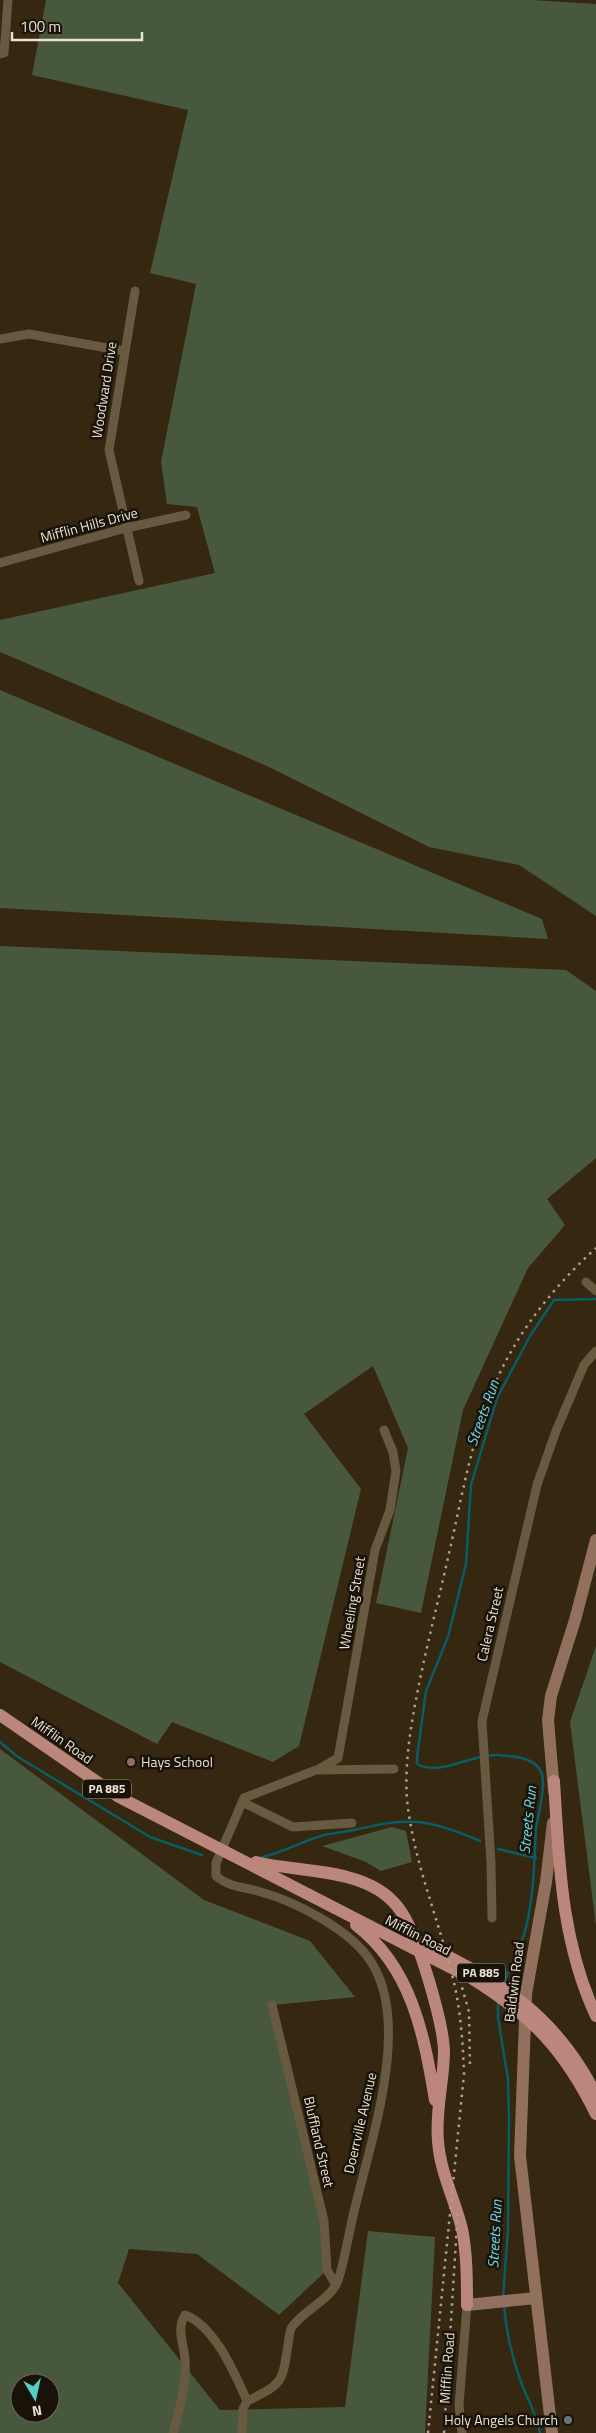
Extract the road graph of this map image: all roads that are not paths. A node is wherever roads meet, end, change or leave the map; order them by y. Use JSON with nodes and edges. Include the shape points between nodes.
{"nodes":[{"id":1,"x":8,"y":0,"type":"edge"},
{"id":2,"x":0,"y":54,"type":"edge"},
{"id":3,"x":135,"y":291,"type":"dead end"},
{"id":4,"x":0,"y":339,"type":"edge"},
{"id":5,"x":124,"y":351,"type":"junction"},
{"id":6,"x":186,"y":515,"type":"dead end"},
{"id":7,"x":126,"y":528,"type":"junction"},
{"id":8,"x":0,"y":563,"type":"edge"},
{"id":9,"x":139,"y":581,"type":"dead end"},
{"id":10,"x":586,"y":1282,"type":"dead end"},
{"id":11,"x":596,"y":1291,"type":"edge"},
{"id":12,"x":596,"y":1351,"type":"edge"},
{"id":13,"x":384,"y":1430,"type":"dead end"},
{"id":14,"x":596,"y":1540,"type":"edge"},
{"id":15,"x":0,"y":1715,"type":"edge"},
{"id":16,"x":394,"y":1769,"type":"dead end"},
{"id":17,"x":316,"y":1770,"type":"junction"},
{"id":18,"x":554,"y":1781,"type":"junction"},
{"id":19,"x":242,"y":1802,"type":"junction"},
{"id":20,"x":352,"y":1823,"type":"dead end"},
{"id":21,"x":221,"y":1849,"type":"junction"},
{"id":22,"x":234,"y":1856,"type":"junction"},
{"id":23,"x":266,"y":1872,"type":"junction"},
{"id":24,"x":338,"y":1912,"type":"junction"},
{"id":25,"x":492,"y":1918,"type":"dead end"},
{"id":26,"x":272,"y":2005,"type":"dead end"},
{"id":27,"x":596,"y":2016,"type":"edge"},
{"id":28,"x":596,"y":2094,"type":"edge"},
{"id":29,"x":596,"y":2114,"type":"edge"},
{"id":30,"x":437,"y":2118,"type":"junction"},
{"id":31,"x":336,"y":2285,"type":"junction"},
{"id":32,"x":536,"y":2298,"type":"junction"},
{"id":33,"x":467,"y":2305,"type":"junction"},
{"id":34,"x":247,"y":2401,"type":"junction"},
{"id":35,"x":173,"y":2433,"type":"edge"},
{"id":36,"x":242,"y":2433,"type":"edge"},
{"id":37,"x":462,"y":2433,"type":"edge"},
{"id":38,"x":552,"y":2433,"type":"edge"}],
"edges":[{"from":1,"to":2,"type":"street","via":[[4,53]]},
{"from":3,"to":5,"type":"street","name":"Woodward Drive"},
{"from":4,"to":5,"type":"street","via":[[29,334]]},
{"from":5,"to":7,"type":"street","name":"Woodward Drive","via":[[109,450]]},
{"from":6,"to":7,"type":"street","name":"Mifflin Hills Drive"},
{"from":7,"to":8,"type":"street","name":"Mifflin Hills Drive"},
{"from":7,"to":9,"type":"street","name":"Woodward Drive"},
{"from":10,"to":11,"type":"street"},
{"from":12,"to":25,"type":"street","name":"Calera Street","via":[[584,1366],[556,1430],[537,1485],[482,1721]]},
{"from":13,"to":17,"type":"street","name":"Wheeling Street","via":[[396,1471],[390,1510],[376,1550],[338,1758]]},
{"from":14,"to":18,"type":"main road","name":"Baldwin Road","via":[[551,1696],[548,1720]]},
{"from":15,"to":21,"type":"main road","name":"Mifflin Road","number":"PA 885","via":[[120,1797]]},
{"from":16,"to":17,"type":"street"},
{"from":17,"to":19,"type":"street","via":[[244,1798]]},
{"from":18,"to":27,"type":"main road","via":[[568,1938]]},
{"from":18,"to":32,"type":"main road","name":"Baldwin Road","via":[[555,1814],[526,1994],[520,2116],[521,2178]]},
{"from":19,"to":20,"type":"street","via":[[293,1827]]},
{"from":19,"to":21,"type":"street"},
{"from":21,"to":22,"type":"main road","name":"Mifflin Road","number":"PA 885"},
{"from":21,"to":31,"type":"street","name":"Doerrville Avenue","via":[[214,1869],[223,1882],[263,1892],[305,1910],[350,1937],[374,1968],[387,2004],[386,2076]]},
{"from":22,"to":23,"type":"main road","name":"Mifflin Road","number":"PA 885"},
{"from":22,"to":30,"type":"main road","via":[[356,1880],[375,1888],[402,1912],[421,1958],[441,2028],[444,2050]]},
{"from":23,"to":24,"type":"main road","name":"Mifflin Road","number":"PA 885"},
{"from":23,"to":28,"type":"main road","name":"Mifflin Road","number":"PA 885","via":[[384,1925],[486,1976],[517,1996],[564,2042]]},
{"from":24,"to":29,"type":"main road","name":"Mifflin Road","number":"PA 885","via":[[471,1978],[517,2008],[563,2058]]},
{"from":24,"to":30,"type":"main road","via":[[377,1946],[411,1997],[427,2052]]},
{"from":26,"to":31,"type":"street","name":"Bluffland Street","via":[[324,2221],[327,2270]]},
{"from":30,"to":33,"type":"main road","via":[[440,2159],[462,2228]]},
{"from":31,"to":34,"type":"street","via":[[291,2328],[283,2376],[269,2390]]},
{"from":32,"to":33,"type":"main road"},
{"from":32,"to":38,"type":"main road","name":"Baldwin Road"},
{"from":33,"to":37,"type":"street","name":"Mifflin Road","via":[[459,2405]]},
{"from":34,"to":35,"type":"street","via":[[226,2355],[202,2327],[185,2315],[180,2324],[185,2387]]},
{"from":34,"to":36,"type":"street","via":[[243,2410]]}]}
